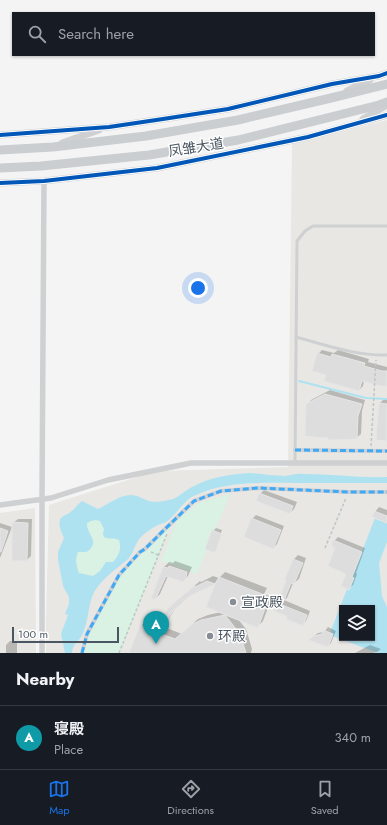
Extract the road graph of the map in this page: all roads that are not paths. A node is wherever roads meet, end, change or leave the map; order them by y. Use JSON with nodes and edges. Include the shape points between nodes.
{"nodes":[{"id":1,"x":387,"y":73,"type":"edge"},
{"id":2,"x":379,"y":76,"type":"junction"},
{"id":3,"x":387,"y":84,"type":"edge"},
{"id":4,"x":331,"y":98,"type":"junction"},
{"id":5,"x":387,"y":104,"type":"edge"},
{"id":6,"x":387,"y":115,"type":"edge"},
{"id":7,"x":352,"y":125,"type":"junction"},
{"id":8,"x":109,"y":127,"type":"junction"},
{"id":9,"x":0,"y":135,"type":"edge"},
{"id":10,"x":53,"y":146,"type":"junction"},
{"id":11,"x":0,"y":150,"type":"edge"},
{"id":12,"x":0,"y":168,"type":"edge"},
{"id":13,"x":44,"y":181,"type":"junction"},
{"id":14,"x":0,"y":183,"type":"edge"},
{"id":15,"x":387,"y":226,"type":"edge"},
{"id":16,"x":296,"y":337,"type":"junction"},
{"id":17,"x":387,"y":355,"type":"edge"},
{"id":18,"x":295,"y":450,"type":"junction"},
{"id":19,"x":387,"y":451,"type":"edge"},
{"id":20,"x":295,"y":463,"type":"junction"},
{"id":21,"x":387,"y":464,"type":"edge"},
{"id":22,"x":387,"y":492,"type":"edge"},
{"id":23,"x":42,"y":499,"type":"junction"},
{"id":24,"x":0,"y":505,"type":"edge"},
{"id":25,"x":42,"y":653,"type":"edge"},
{"id":26,"x":82,"y":653,"type":"edge"}],
"edges":[{"from":1,"to":2,"type":"street"},
{"from":2,"to":4,"type":"street"},
{"from":2,"to":8,"type":"street","via":[[332,84],[228,109]]},
{"from":3,"to":4,"type":"main road","name":"凤雏大道"},
{"from":4,"to":10,"type":"main road","name":"凤雏大道","via":[[238,120],[146,136]]},
{"from":5,"to":7,"type":"street"},
{"from":5,"to":12,"type":"main road","name":"凤雏大道","via":[[238,140],[148,155]]},
{"from":6,"to":7,"type":"street"},
{"from":7,"to":13,"type":"street","via":[[308,137],[157,168]]},
{"from":8,"to":9,"type":"street"},
{"from":8,"to":10,"type":"street"},
{"from":10,"to":11,"type":"main road","name":"凤雏大道"},
{"from":13,"to":14,"type":"street"},
{"from":13,"to":23,"type":"street"},
{"from":15,"to":16,"type":"lane","via":[[313,226],[305,231],[297,241]]},
{"from":16,"to":17,"type":"lane","via":[[340,349]]},
{"from":16,"to":18,"type":"lane"},
{"from":18,"to":19,"type":"street"},
{"from":18,"to":20,"type":"lane"},
{"from":20,"to":21,"type":"street"},
{"from":20,"to":23,"type":"street","via":[[191,464],[108,480]]},
{"from":22,"to":26,"type":"street","via":[[258,488],[221,491],[194,501],[119,575],[87,634]]},
{"from":23,"to":24,"type":"street"},
{"from":23,"to":25,"type":"street"}]}
